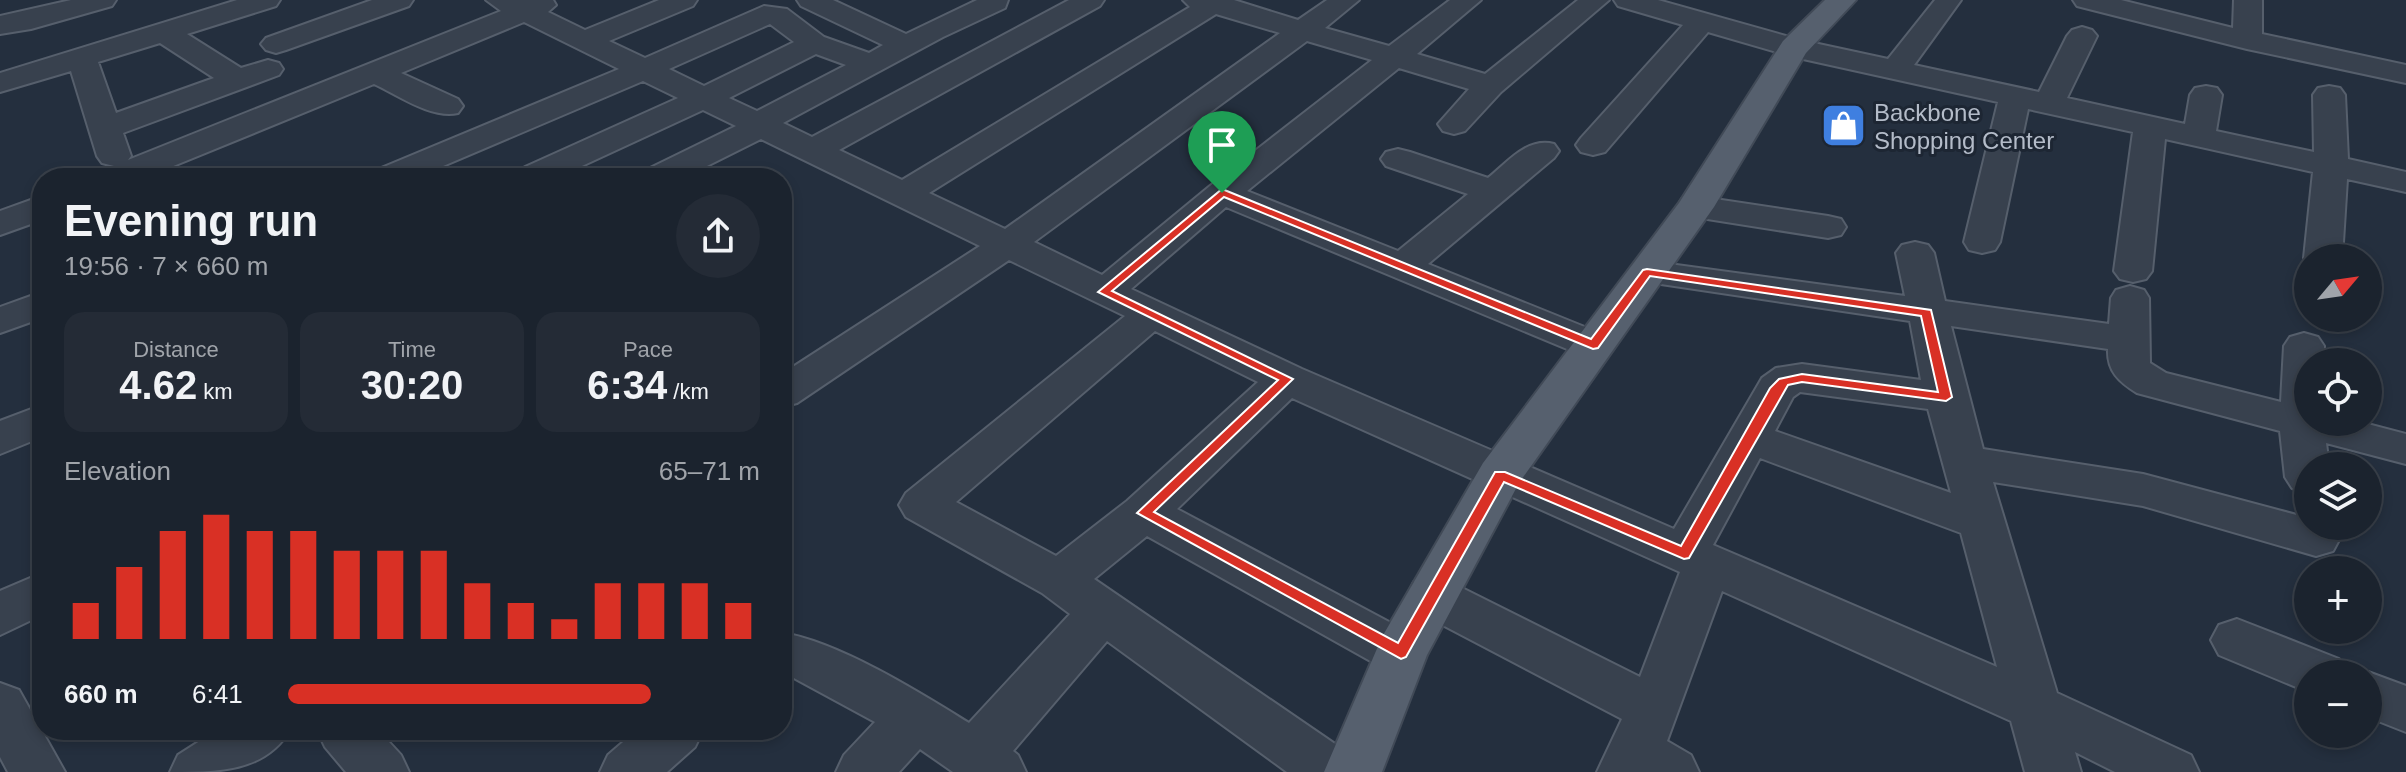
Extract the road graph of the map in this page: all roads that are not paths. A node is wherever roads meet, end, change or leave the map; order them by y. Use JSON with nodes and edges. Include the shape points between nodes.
{"nodes":[{"id":1,"x":102,"y":0,"type":"edge"},
{"id":2,"x":266,"y":0,"type":"edge"},
{"id":3,"x":399,"y":0,"type":"edge"},
{"id":4,"x":683,"y":0,"type":"edge"},
{"id":5,"x":811,"y":0,"type":"edge"},
{"id":6,"x":1090,"y":0,"type":"edge"},
{"id":7,"x":1345,"y":0,"type":"edge"},
{"id":8,"x":1467,"y":0,"type":"edge"},
{"id":9,"x":1595,"y":0,"type":"edge"},
{"id":10,"x":1628,"y":0,"type":"edge"},
{"id":11,"x":1732,"y":0,"type":"edge"},
{"id":12,"x":1841,"y":0,"type":"edge"},
{"id":13,"x":2248,"y":0,"type":"edge"},
{"id":14,"x":995,"y":2,"type":"dead end"},
{"id":15,"x":1210,"y":2,"type":"edge"},
{"id":16,"x":1948,"y":2,"type":"edge"},
{"id":17,"x":2103,"y":2,"type":"edge"},
{"id":18,"x":527,"y":4,"type":"edge"},
{"id":19,"x":958,"y":7,"type":"edge"},
{"id":20,"x":166,"y":13,"type":"edge"},
{"id":21,"x":35,"y":19,"type":"junction"},
{"id":22,"x":1705,"y":23,"type":"junction"},
{"id":23,"x":0,"y":25,"type":"edge"},
{"id":24,"x":1301,"y":30,"type":"junction"},
{"id":25,"x":1023,"y":36,"type":"junction"},
{"id":26,"x":2082,"y":36,"type":"dead end"},
{"id":27,"x":586,"y":40,"type":"junction"},
{"id":28,"x":2247,"y":40,"type":"junction"},
{"id":29,"x":814,"y":43,"type":"junction"},
{"id":30,"x":906,"y":45,"type":"junction"},
{"id":31,"x":1794,"y":48,"type":"junction"},
{"id":32,"x":76,"y":51,"type":"junction"},
{"id":33,"x":1393,"y":58,"type":"junction"},
{"id":34,"x":871,"y":64,"type":"junction"},
{"id":35,"x":645,"y":69,"type":"junction"},
{"id":36,"x":1895,"y":70,"type":"junction"},
{"id":37,"x":376,"y":73,"type":"junction"},
{"id":38,"x":2406,"y":74,"type":"edge"},
{"id":39,"x":238,"y":80,"type":"junction"},
{"id":40,"x":0,"y":83,"type":"edge"},
{"id":41,"x":1490,"y":85,"type":"junction"},
{"id":42,"x":2206,"y":95,"type":"dead end"},
{"id":43,"x":2329,"y":95,"type":"dead end"},
{"id":44,"x":2015,"y":97,"type":"junction"},
{"id":45,"x":704,"y":98,"type":"junction"},
{"id":46,"x":2049,"y":104,"type":"junction"},
{"id":47,"x":447,"y":106,"type":"dead end"},
{"id":48,"x":1454,"y":124,"type":"dead end"},
{"id":49,"x":759,"y":125,"type":"junction"},
{"id":50,"x":2150,"y":126,"type":"junction"},
{"id":51,"x":105,"y":128,"type":"junction"},
{"id":52,"x":2199,"y":137,"type":"junction"},
{"id":53,"x":1593,"y":145,"type":"dead end"},
{"id":54,"x":812,"y":151,"type":"junction"},
{"id":55,"x":1542,"y":151,"type":"dead end"},
{"id":56,"x":1398,"y":159,"type":"dead end"},
{"id":57,"x":2331,"y":166,"type":"junction"},
{"id":58,"x":116,"y":168,"type":"edge"},
{"id":59,"x":140,"y":168,"type":"edge"},
{"id":60,"x":410,"y":168,"type":"edge"},
{"id":61,"x":550,"y":168,"type":"edge"},
{"id":62,"x":675,"y":168,"type":"edge"},
{"id":63,"x":2406,"y":182,"type":"edge"},
{"id":64,"x":1492,"y":191,"type":"junction"},
{"id":65,"x":1222,"y":193,"type":"junction"},
{"id":66,"x":901,"y":195,"type":"junction"},
{"id":67,"x":1695,"y":207,"type":"junction"},
{"id":68,"x":32,"y":211,"type":"edge"},
{"id":69,"x":0,"y":224,"type":"edge"},
{"id":70,"x":1828,"y":227,"type":"dead end"},
{"id":71,"x":1982,"y":242,"type":"dead end"},
{"id":72,"x":2324,"y":244,"type":"edge"},
{"id":73,"x":1005,"y":246,"type":"junction"},
{"id":74,"x":1915,"y":253,"type":"dead end"},
{"id":75,"x":1404,"y":265,"type":"junction"},
{"id":76,"x":1647,"y":272,"type":"junction"},
{"id":77,"x":1104,"y":292,"type":"junction"},
{"id":78,"x":32,"y":308,"type":"edge"},
{"id":79,"x":1926,"y":313,"type":"junction"},
{"id":80,"x":1152,"y":314,"type":"junction"},
{"id":81,"x":0,"y":321,"type":"edge"},
{"id":82,"x":2128,"y":339,"type":"junction"},
{"id":83,"x":1593,"y":345,"type":"junction"},
{"id":84,"x":1287,"y":379,"type":"junction"},
{"id":85,"x":792,"y":386,"type":"edge"},
{"id":86,"x":1946,"y":397,"type":"junction"},
{"id":87,"x":2294,"y":421,"type":"edge"},
{"id":88,"x":32,"y":425,"type":"edge"},
{"id":89,"x":2354,"y":436,"type":"edge"},
{"id":90,"x":1749,"y":438,"type":"junction"},
{"id":91,"x":0,"y":439,"type":"edge"},
{"id":92,"x":2406,"y":449,"type":"edge"},
{"id":93,"x":1963,"y":462,"type":"junction"},
{"id":94,"x":1500,"y":475,"type":"junction"},
{"id":95,"x":1144,"y":513,"type":"junction"},
{"id":96,"x":1980,"y":522,"type":"junction"},
{"id":97,"x":2317,"y":545,"type":"edge"},
{"id":98,"x":1696,"y":559,"type":"junction"},
{"id":99,"x":1059,"y":580,"type":"junction"},
{"id":100,"x":1432,"y":596,"type":"junction"},
{"id":101,"x":32,"y":597,"type":"edge"},
{"id":102,"x":1102,"y":612,"type":"junction"},
{"id":103,"x":0,"y":615,"type":"edge"},
{"id":104,"x":2237,"y":640,"type":"dead end"},
{"id":105,"x":1401,"y":653,"type":"junction"},
{"id":106,"x":792,"y":656,"type":"edge"},
{"id":107,"x":2294,"y":663,"type":"edge"},
{"id":108,"x":2382,"y":700,"type":"edge"},
{"id":109,"x":2034,"y":707,"type":"junction"},
{"id":110,"x":2406,"y":709,"type":"edge"},
{"id":111,"x":915,"y":717,"type":"junction"},
{"id":112,"x":248,"y":740,"type":"edge"},
{"id":113,"x":353,"y":740,"type":"edge"},
{"id":114,"x":665,"y":740,"type":"edge"},
{"id":115,"x":1646,"y":751,"type":"edge"},
{"id":116,"x":986,"y":764,"type":"edge"},
{"id":117,"x":198,"y":772,"type":"edge"},
{"id":118,"x":381,"y":772,"type":"edge"},
{"id":119,"x":628,"y":772,"type":"edge"},
{"id":120,"x":864,"y":772,"type":"edge"},
{"id":121,"x":1331,"y":772,"type":"edge"},
{"id":122,"x":1353,"y":772,"type":"edge"},
{"id":123,"x":2053,"y":772,"type":"edge"},
{"id":124,"x":2171,"y":772,"type":"edge"}],
"edges":[{"from":1,"to":21,"type":"street"},
{"from":2,"to":20,"type":"street"},
{"from":3,"to":39,"type":"street","via":[[272,56]]},
{"from":4,"to":27,"type":"street"},
{"from":5,"to":30,"type":"street"},
{"from":6,"to":25,"type":"street"},
{"from":7,"to":24,"type":"street"},
{"from":8,"to":33,"type":"street"},
{"from":9,"to":41,"type":"street"},
{"from":10,"to":22,"type":"street"},
{"from":11,"to":22,"type":"street"},
{"from":12,"to":31,"type":"main road"},
{"from":13,"to":28,"type":"street"},
{"from":14,"to":19,"type":"street"},
{"from":15,"to":24,"type":"street"},
{"from":15,"to":66,"type":"street"},
{"from":16,"to":36,"type":"street"},
{"from":17,"to":28,"type":"street"},
{"from":18,"to":27,"type":"street"},
{"from":18,"to":37,"type":"street"},
{"from":19,"to":25,"type":"street"},
{"from":19,"to":30,"type":"street"},
{"from":20,"to":32,"type":"street"},
{"from":20,"to":39,"type":"street"},
{"from":21,"to":23,"type":"street"},
{"from":21,"to":32,"type":"street"},
{"from":22,"to":31,"type":"street"},
{"from":22,"to":53,"type":"street"},
{"from":24,"to":33,"type":"street"},
{"from":24,"to":73,"type":"street"},
{"from":25,"to":54,"type":"street"},
{"from":26,"to":46,"type":"street"},
{"from":27,"to":35,"type":"street"},
{"from":28,"to":38,"type":"street"},
{"from":29,"to":34,"type":"street"},
{"from":29,"to":35,"type":"street","via":[[771,14]]},
{"from":29,"to":45,"type":"street"},
{"from":30,"to":34,"type":"street"},
{"from":31,"to":36,"type":"street"},
{"from":31,"to":67,"type":"main road"},
{"from":32,"to":40,"type":"street"},
{"from":32,"to":51,"type":"street"},
{"from":33,"to":41,"type":"street"},
{"from":33,"to":65,"type":"street"},
{"from":34,"to":49,"type":"street"},
{"from":35,"to":45,"type":"street"},
{"from":35,"to":60,"type":"street"},
{"from":36,"to":44,"type":"street"},
{"from":37,"to":47,"type":"street"},
{"from":37,"to":59,"type":"street"},
{"from":39,"to":51,"type":"street"},
{"from":41,"to":48,"type":"street"},
{"from":42,"to":52,"type":"street"},
{"from":43,"to":57,"type":"street"},
{"from":44,"to":46,"type":"street"},
{"from":44,"to":71,"type":"street"},
{"from":45,"to":49,"type":"street"},
{"from":45,"to":61,"type":"street"},
{"from":46,"to":50,"type":"street"},
{"from":49,"to":54,"type":"street"},
{"from":49,"to":62,"type":"street"},
{"from":50,"to":52,"type":"street"},
{"from":50,"to":82,"type":"street"},
{"from":51,"to":58,"type":"street"},
{"from":52,"to":57,"type":"street"},
{"from":54,"to":66,"type":"street"},
{"from":55,"to":64,"type":"street"},
{"from":56,"to":64,"type":"street"},
{"from":57,"to":63,"type":"street"},
{"from":57,"to":72,"type":"street"},
{"from":64,"to":75,"type":"street"},
{"from":65,"to":75,"type":"street"},
{"from":65,"to":77,"type":"street"},
{"from":66,"to":73,"type":"street"},
{"from":67,"to":70,"type":"street"},
{"from":67,"to":76,"type":"main road"},
{"from":68,"to":69,"type":"street"},
{"from":73,"to":77,"type":"street"},
{"from":73,"to":85,"type":"street"},
{"from":74,"to":79,"type":"street"},
{"from":75,"to":83,"type":"street"},
{"from":76,"to":79,"type":"street"},
{"from":76,"to":83,"type":"main road"},
{"from":77,"to":80,"type":"street"},
{"from":78,"to":81,"type":"street"},
{"from":79,"to":82,"type":"street"},
{"from":79,"to":86,"type":"street"},
{"from":80,"to":84,"type":"street"},
{"from":80,"to":99,"type":"street","via":[[922,505]]},
{"from":82,"to":87,"type":"street","via":[[2128,363],[2152,383]]},
{"from":83,"to":94,"type":"main road"},
{"from":84,"to":94,"type":"street"},
{"from":84,"to":95,"type":"street"},
{"from":86,"to":90,"type":"street","via":[[1791,378],[1777,388]]},
{"from":86,"to":93,"type":"street"},
{"from":88,"to":91,"type":"street"},
{"from":89,"to":92,"type":"street"},
{"from":90,"to":96,"type":"street"},
{"from":90,"to":98,"type":"street"},
{"from":93,"to":96,"type":"street"},
{"from":93,"to":97,"type":"street","via":[[2143,490]]},
{"from":94,"to":98,"type":"street"},
{"from":94,"to":100,"type":"main road"},
{"from":95,"to":99,"type":"street"},
{"from":95,"to":105,"type":"street"},
{"from":96,"to":109,"type":"street"},
{"from":98,"to":109,"type":"street"},
{"from":98,"to":115,"type":"street"},
{"from":99,"to":102,"type":"street"},
{"from":100,"to":105,"type":"main road"},
{"from":100,"to":115,"type":"street"},
{"from":101,"to":103,"type":"street"},
{"from":102,"to":116,"type":"street"},
{"from":102,"to":121,"type":"street"},
{"from":104,"to":107,"type":"street"},
{"from":105,"to":122,"type":"main road"},
{"from":106,"to":111,"type":"street"},
{"from":108,"to":110,"type":"street"},
{"from":109,"to":123,"type":"street"},
{"from":109,"to":124,"type":"street"},
{"from":111,"to":116,"type":"street"},
{"from":111,"to":120,"type":"street"},
{"from":112,"to":117,"type":"street"},
{"from":113,"to":118,"type":"street"},
{"from":114,"to":119,"type":"street"}]}
